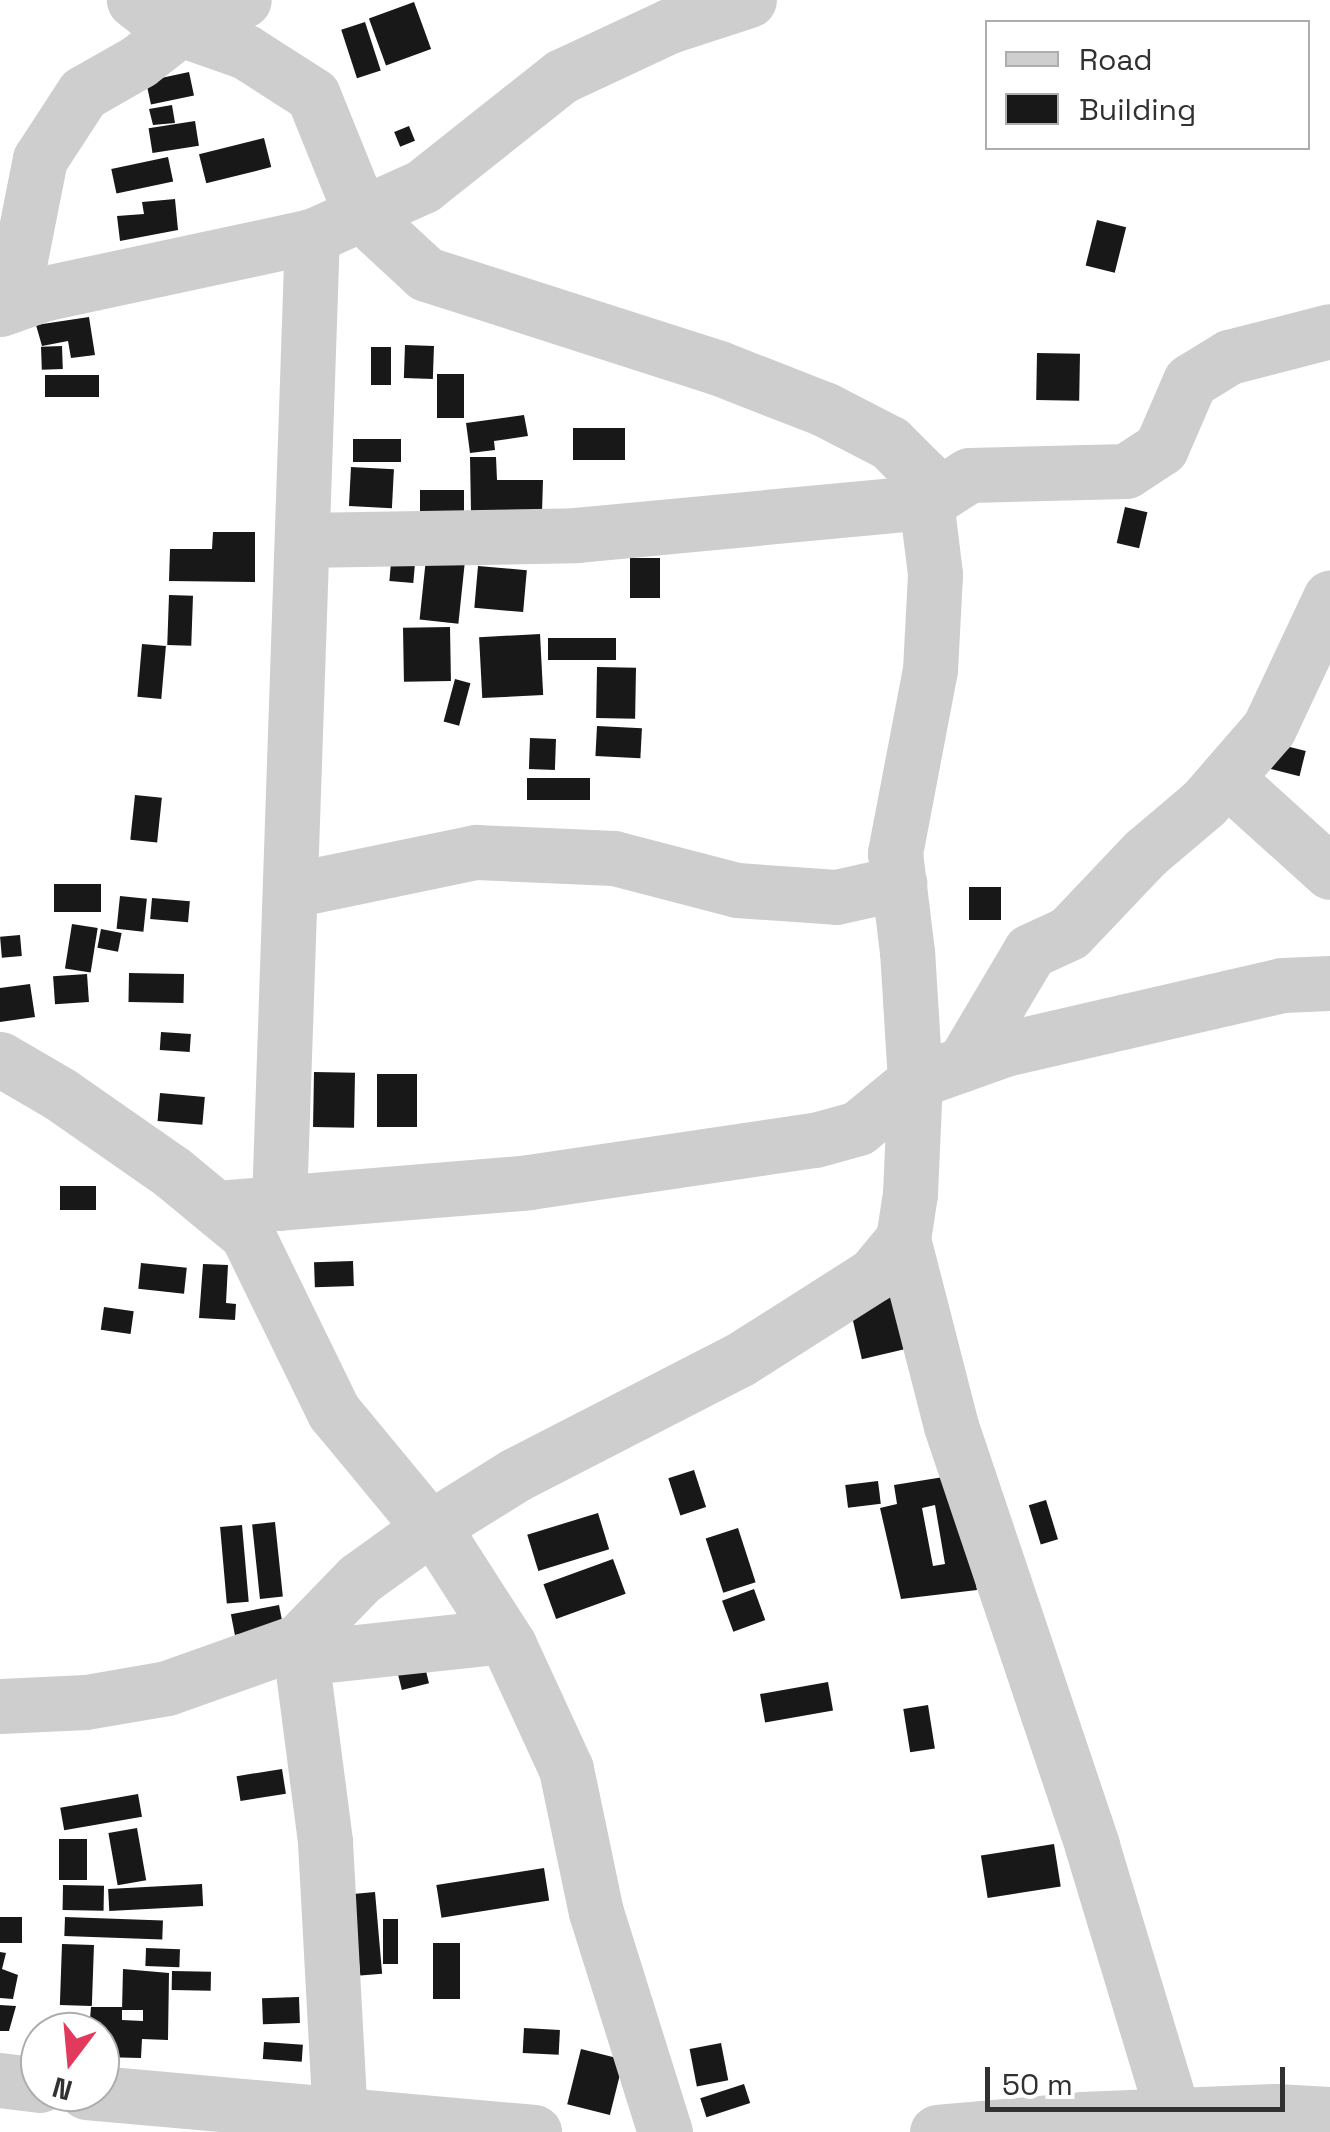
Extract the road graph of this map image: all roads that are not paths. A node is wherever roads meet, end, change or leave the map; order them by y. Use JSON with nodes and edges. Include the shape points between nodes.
{"nodes":[{"id":1,"x":134,"y":0,"type":"edge"},
{"id":2,"x":244,"y":0,"type":"edge"},
{"id":3,"x":748,"y":0,"type":"edge"},
{"id":4,"x":180,"y":29,"type":"junction"},
{"id":5,"x":336,"y":225,"type":"junction"},
{"id":6,"x":6,"y":307,"type":"edge"},
{"id":7,"x":1330,"y":331,"type":"edge"},
{"id":8,"x":927,"y":502,"type":"junction"},
{"id":9,"x":303,"y":540,"type":"junction"},
{"id":10,"x":1330,"y":598,"type":"edge"},
{"id":11,"x":1226,"y":778,"type":"junction"},
{"id":12,"x":1330,"y":872,"type":"edge"},
{"id":13,"x":898,"y":883,"type":"junction"},
{"id":14,"x":292,"y":890,"type":"junction"},
{"id":15,"x":1330,"y":983,"type":"edge"},
{"id":16,"x":0,"y":1059,"type":"edge"},
{"id":17,"x":939,"y":1072,"type":"junction"},
{"id":18,"x":279,"y":1203,"type":"junction"},
{"id":19,"x":216,"y":1208,"type":"junction"},
{"id":20,"x":903,"y":1239,"type":"junction"},
{"id":21,"x":430,"y":1528,"type":"junction"},
{"id":22,"x":503,"y":1636,"type":"junction"},
{"id":23,"x":300,"y":1649,"type":"junction"},
{"id":24,"x":0,"y":1706,"type":"edge"},
{"id":25,"x":120,"y":2095,"type":"edge"},
{"id":26,"x":1330,"y":2114,"type":"edge"},
{"id":27,"x":1174,"y":2115,"type":"junction"},
{"id":28,"x":340,"y":2116,"type":"junction"},
{"id":29,"x":534,"y":2132,"type":"edge"},
{"id":30,"x":665,"y":2132,"type":"edge"},
{"id":31,"x":937,"y":2132,"type":"edge"}],
"edges":[{"from":1,"to":4,"type":"street"},
{"from":2,"to":4,"type":"street"},
{"from":3,"to":5,"type":"street","via":[[669,26],[562,76],[423,186]]},
{"from":4,"to":5,"type":"street","via":[[246,52],[313,95]]},
{"from":4,"to":6,"type":"street","via":[[84,93],[40,159]]},
{"from":5,"to":6,"type":"street"},
{"from":5,"to":8,"type":"street","via":[[426,274],[719,368],[824,409],[890,444],[922,476]]},
{"from":5,"to":9,"type":"street"},
{"from":7,"to":8,"type":"street","via":[[1229,357],[1190,381],[1161,448],[1126,470],[970,475]]},
{"from":8,"to":9,"type":"street","via":[[576,536]]},
{"from":8,"to":13,"type":"street","via":[[935,574],[930,670],[905,783],[895,853]]},
{"from":9,"to":14,"type":"street"},
{"from":10,"to":11,"type":"street","via":[[1269,728]]},
{"from":11,"to":12,"type":"street"},
{"from":11,"to":17,"type":"street","via":[[1069,933],[1030,952]]},
{"from":13,"to":14,"type":"street","via":[[836,897],[737,890],[614,858],[476,852]]},
{"from":13,"to":17,"type":"street"},
{"from":14,"to":18,"type":"street"},
{"from":15,"to":17,"type":"street","via":[[1283,985],[1005,1050]]},
{"from":16,"to":19,"type":"street","via":[[76,1105]]},
{"from":17,"to":18,"type":"street","via":[[858,1128],[815,1140],[529,1182]]},
{"from":17,"to":20,"type":"street"},
{"from":18,"to":19,"type":"street"},
{"from":19,"to":21,"type":"street","via":[[247,1234],[334,1412]]},
{"from":20,"to":21,"type":"street","via":[[872,1275],[739,1360],[514,1475]]},
{"from":20,"to":27,"type":"street","via":[[951,1426]]},
{"from":21,"to":22,"type":"street"},
{"from":21,"to":23,"type":"street","via":[[359,1578]]},
{"from":22,"to":23,"type":"street"},
{"from":22,"to":30,"type":"street","via":[[566,1770],[596,1912]]},
{"from":23,"to":24,"type":"street","via":[[167,1688],[86,1702]]},
{"from":23,"to":28,"type":"street","via":[[325,1842]]},
{"from":25,"to":28,"type":"street"},
{"from":26,"to":27,"type":"street"},
{"from":27,"to":31,"type":"street"},
{"from":28,"to":29,"type":"street"}]}
